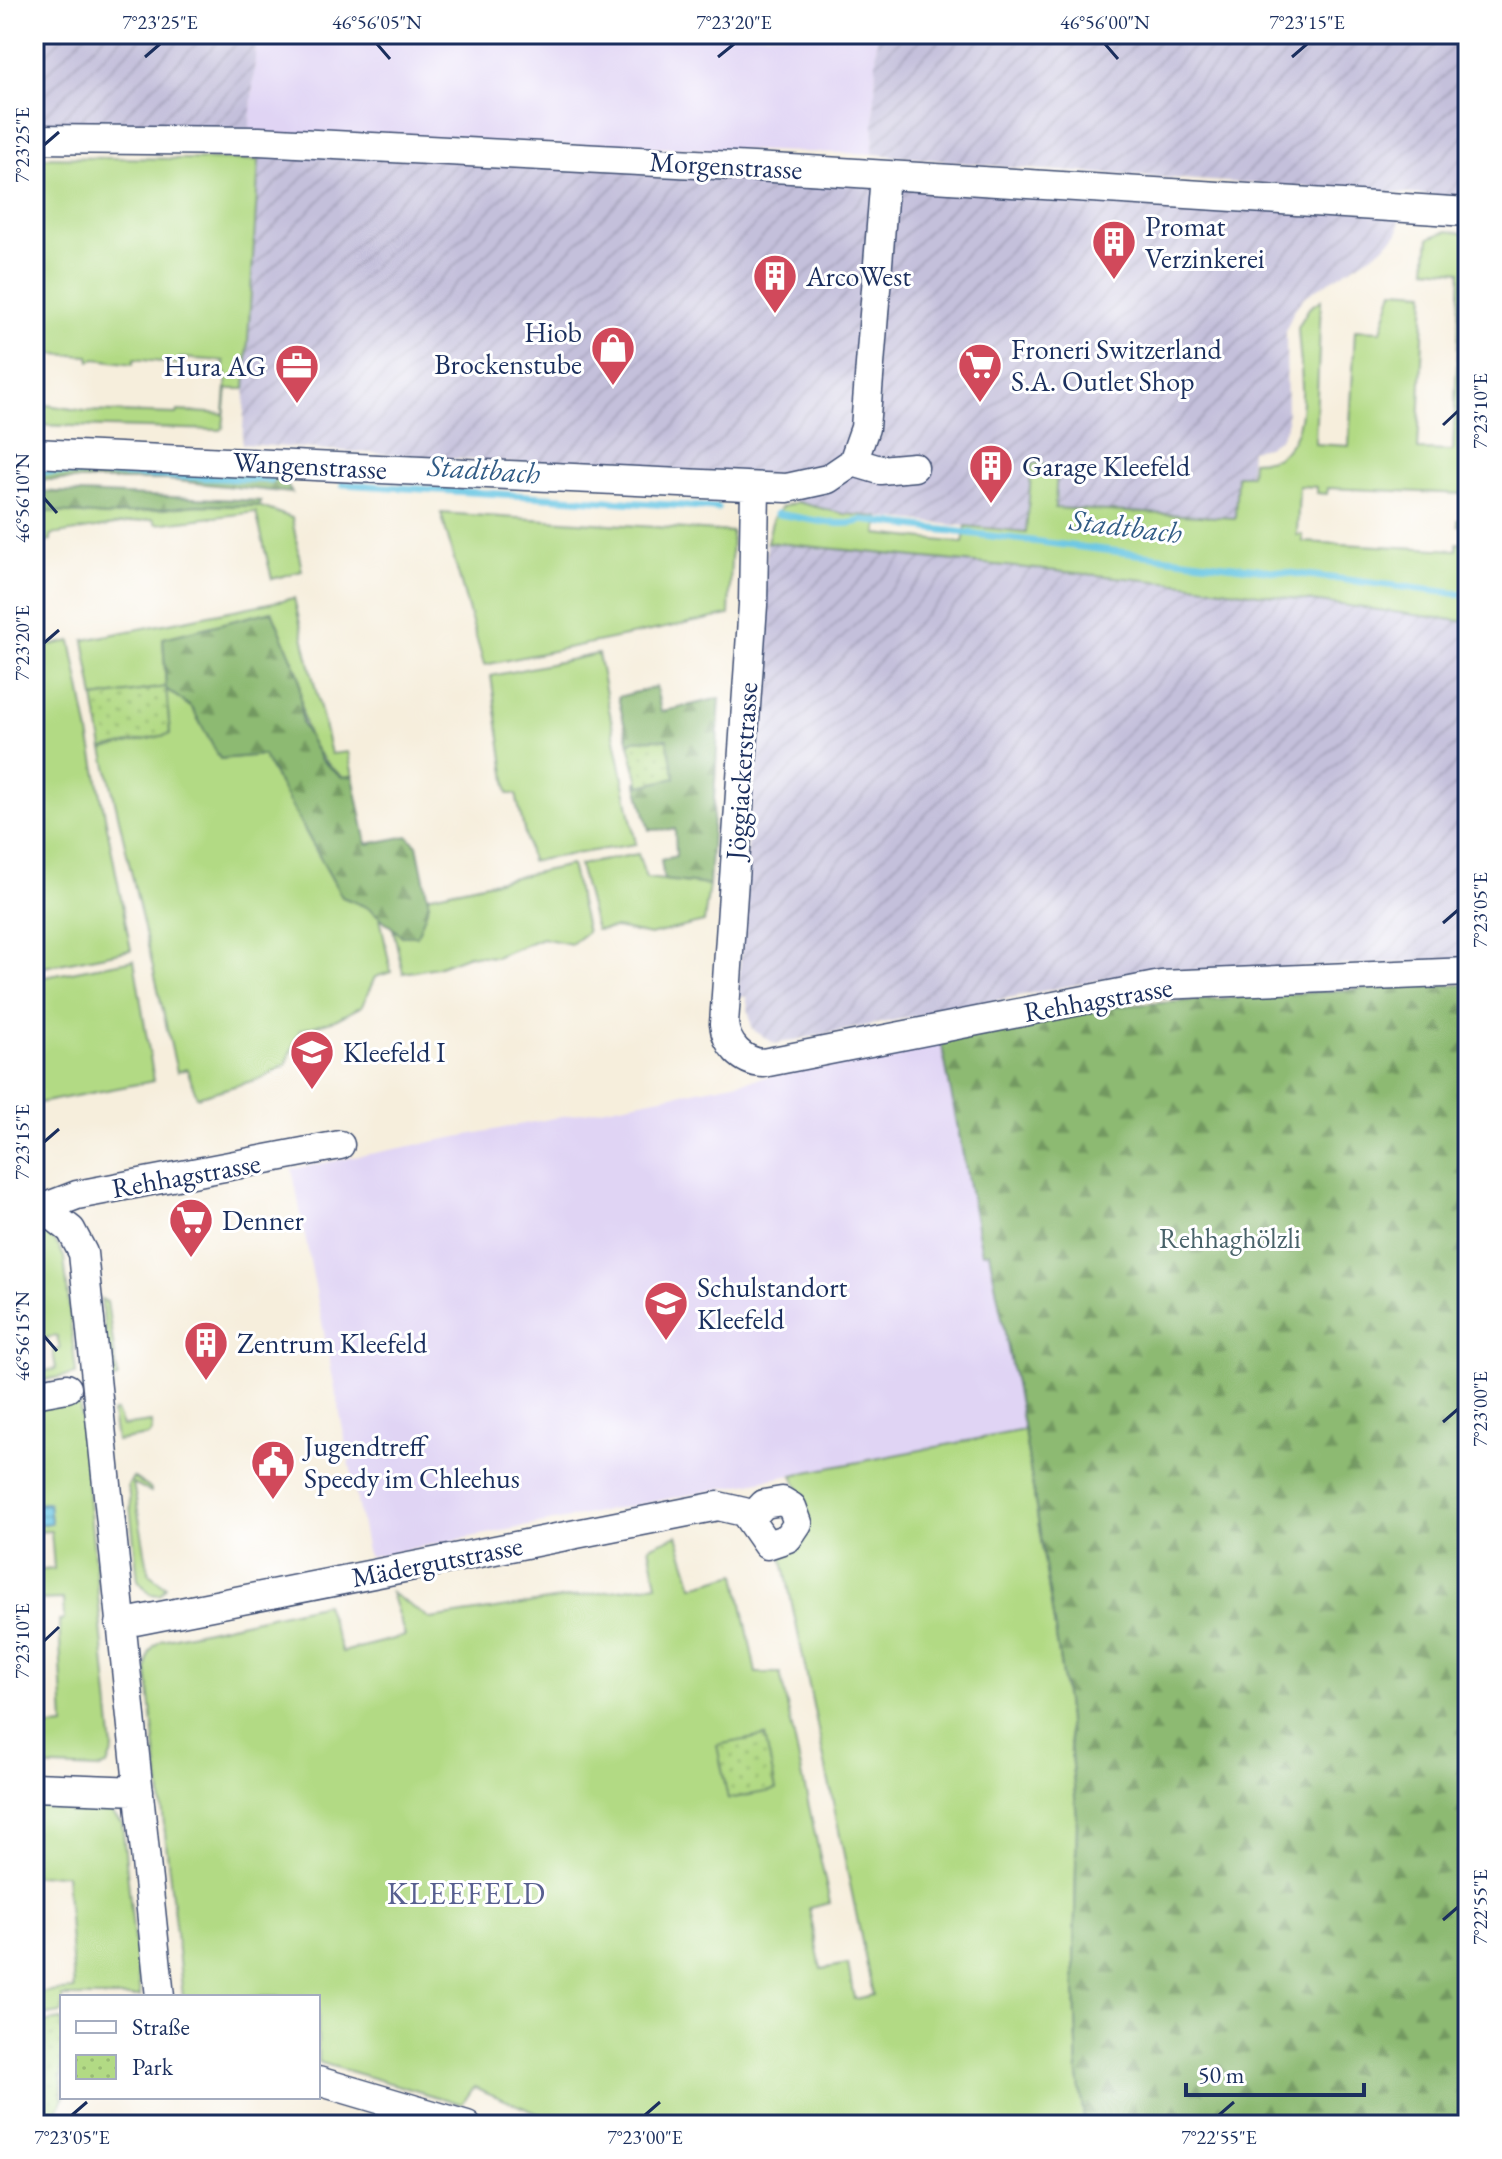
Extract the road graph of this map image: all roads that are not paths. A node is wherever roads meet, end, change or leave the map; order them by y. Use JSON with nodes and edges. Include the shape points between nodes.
{"nodes":[{"id":1,"x":34,"y":139,"type":"edge"},
{"id":2,"x":885,"y":175,"type":"junction"},
{"id":3,"x":1468,"y":212,"type":"edge"},
{"id":4,"x":34,"y":453,"type":"edge"},
{"id":5,"x":853,"y":462,"type":"junction"},
{"id":6,"x":914,"y":467,"type":"dead end"},
{"id":7,"x":755,"y":488,"type":"junction"},
{"id":8,"x":1468,"y":972,"type":"edge"},
{"id":9,"x":736,"y":1051,"type":"joint"},
{"id":10,"x":340,"y":1145,"type":"dead end"},
{"id":11,"x":39,"y":1207,"type":"edge"},
{"id":12,"x":67,"y":1388,"type":"dead end"},
{"id":13,"x":34,"y":1394,"type":"edge"},
{"id":14,"x":751,"y":1518,"type":"dead end"},
{"id":15,"x":120,"y":1624,"type":"junction"},
{"id":16,"x":34,"y":1787,"type":"edge"},
{"id":17,"x":139,"y":1791,"type":"junction"},
{"id":18,"x":160,"y":1995,"type":"edge"},
{"id":19,"x":320,"y":2082,"type":"edge"},
{"id":20,"x":467,"y":2125,"type":"edge"}],
"edges":[{"from":1,"to":2,"type":"street","name":"Morgenstrasse","via":[[259,141]]},
{"from":2,"to":3,"type":"street","name":"Morgenstrasse"},
{"from":2,"to":5,"type":"street","via":[[865,428]]},
{"from":4,"to":7,"type":"street","name":"Wangenstrasse"},
{"from":5,"to":6,"type":"street","via":[[880,470]]},
{"from":5,"to":7,"type":"street","name":"Wangenstrasse","via":[[806,486]]},
{"from":7,"to":9,"type":"street","name":"Jöggiackerstrasse","via":[[753,605],[725,999],[725,1031]]},
{"from":8,"to":9,"type":"street","name":"Rehhagstrasse","via":[[1161,985],[763,1063]]},
{"from":10,"to":11,"type":"street","name":"Rehhagstrasse","via":[[77,1195]]},
{"from":11,"to":15,"type":"street","via":[[71,1230],[83,1253]]},
{"from":12,"to":13,"type":"street"},
{"from":14,"to":15,"type":"street","name":"Mädergutstrasse","via":[[737,1508],[718,1506]]},
{"from":15,"to":17,"type":"street"},
{"from":16,"to":17,"type":"street"},
{"from":17,"to":18,"type":"street"},
{"from":19,"to":20,"type":"street"}]}
